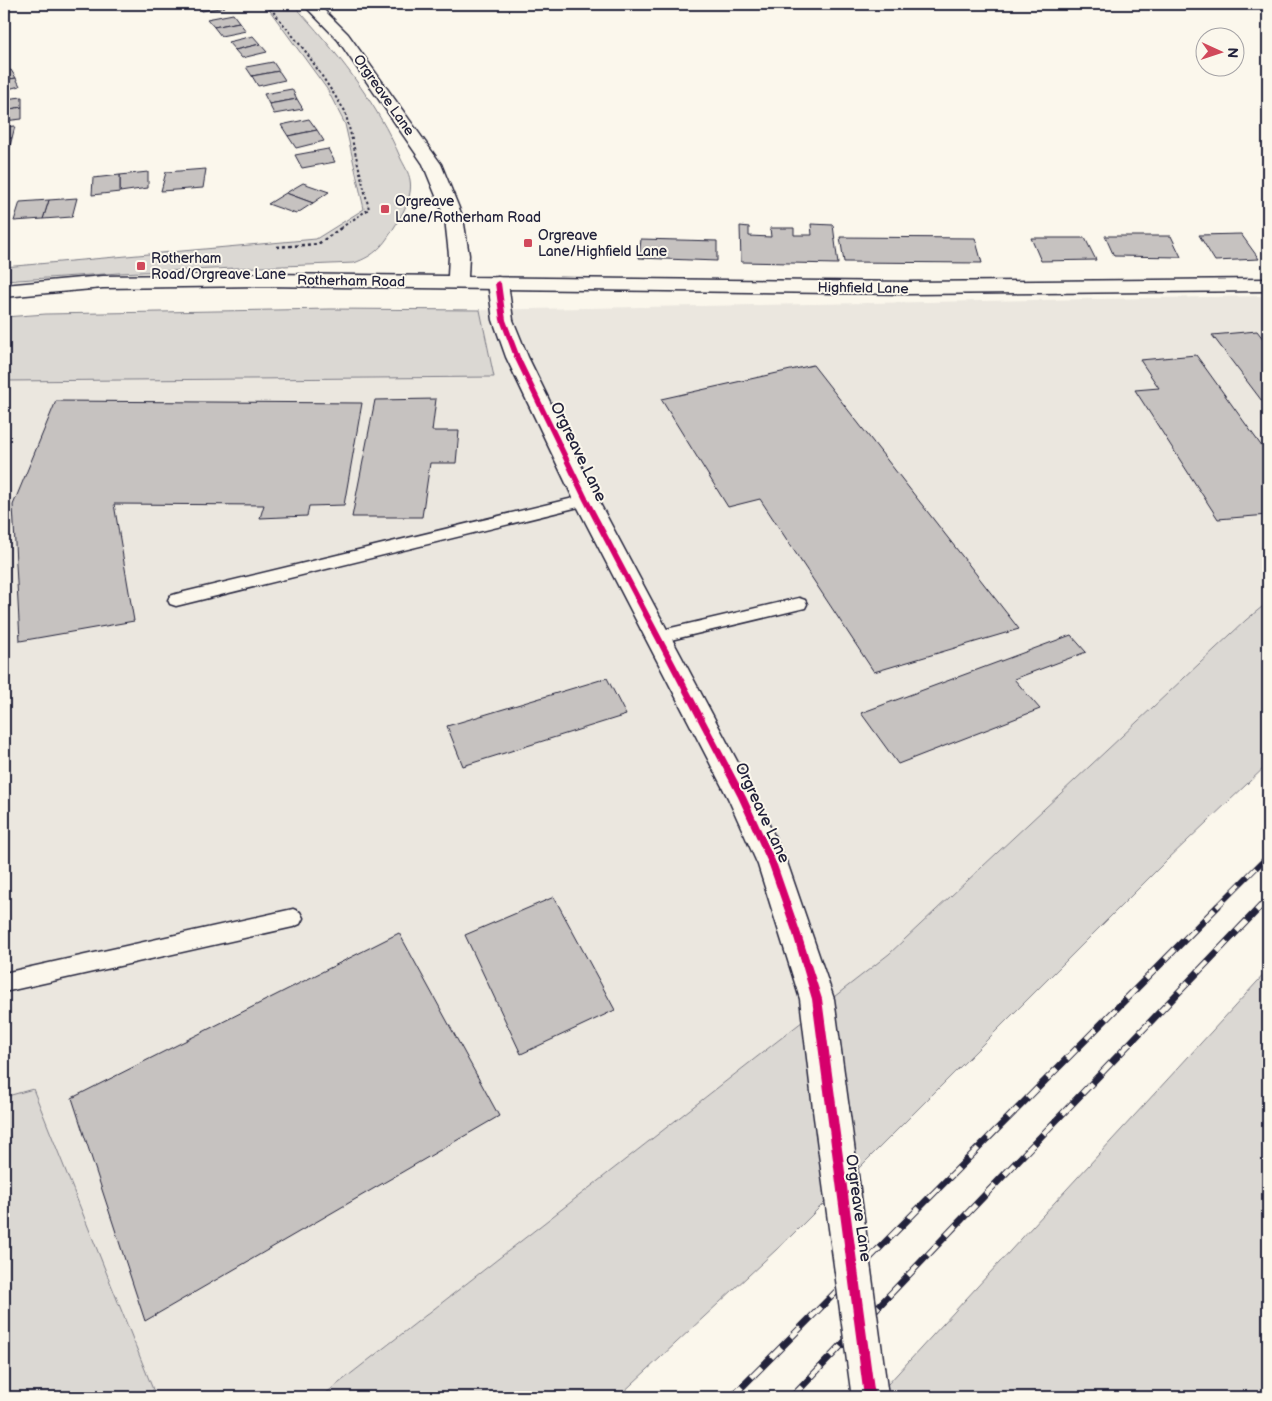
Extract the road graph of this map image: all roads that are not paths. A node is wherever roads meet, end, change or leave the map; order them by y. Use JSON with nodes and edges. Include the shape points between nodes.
{"nodes":[{"id":1,"x":310,"y":4,"type":"edge"},
{"id":2,"x":458,"y":283,"type":"junction"},
{"id":3,"x":498,"y":283,"type":"junction"},
{"id":4,"x":1268,"y":285,"type":"edge"},
{"id":5,"x":4,"y":292,"type":"edge"},
{"id":6,"x":586,"y":500,"type":"junction"},
{"id":7,"x":176,"y":600,"type":"dead end"},
{"id":8,"x":799,"y":604,"type":"dead end"},
{"id":9,"x":658,"y":637,"type":"junction"},
{"id":10,"x":293,"y":918,"type":"dead end"},
{"id":11,"x":4,"y":983,"type":"edge"},
{"id":12,"x":870,"y":1397,"type":"edge"}],
"edges":[{"from":1,"to":2,"type":"main road","name":"Orgreave Lane","via":[[343,37],[432,164],[454,218],[459,255]]},
{"from":2,"to":3,"type":"main road","name":"Highfield Lane"},
{"from":2,"to":5,"type":"main road","name":"Rotherham Road","via":[[103,282]]},
{"from":3,"to":4,"type":"main road","name":"Highfield Lane","via":[[909,288]]},
{"from":3,"to":6,"type":"main road","name":"Orgreave Lane","via":[[504,320],[517,357]]},
{"from":6,"to":7,"type":"lane"},
{"from":6,"to":9,"type":"main road","name":"Orgreave Lane"},
{"from":8,"to":9,"type":"lane"},
{"from":9,"to":12,"type":"main road","name":"Orgreave Lane","bridge":true,"via":[[742,797],[773,865],[817,999]]},
{"from":10,"to":11,"type":"lane"}]}
